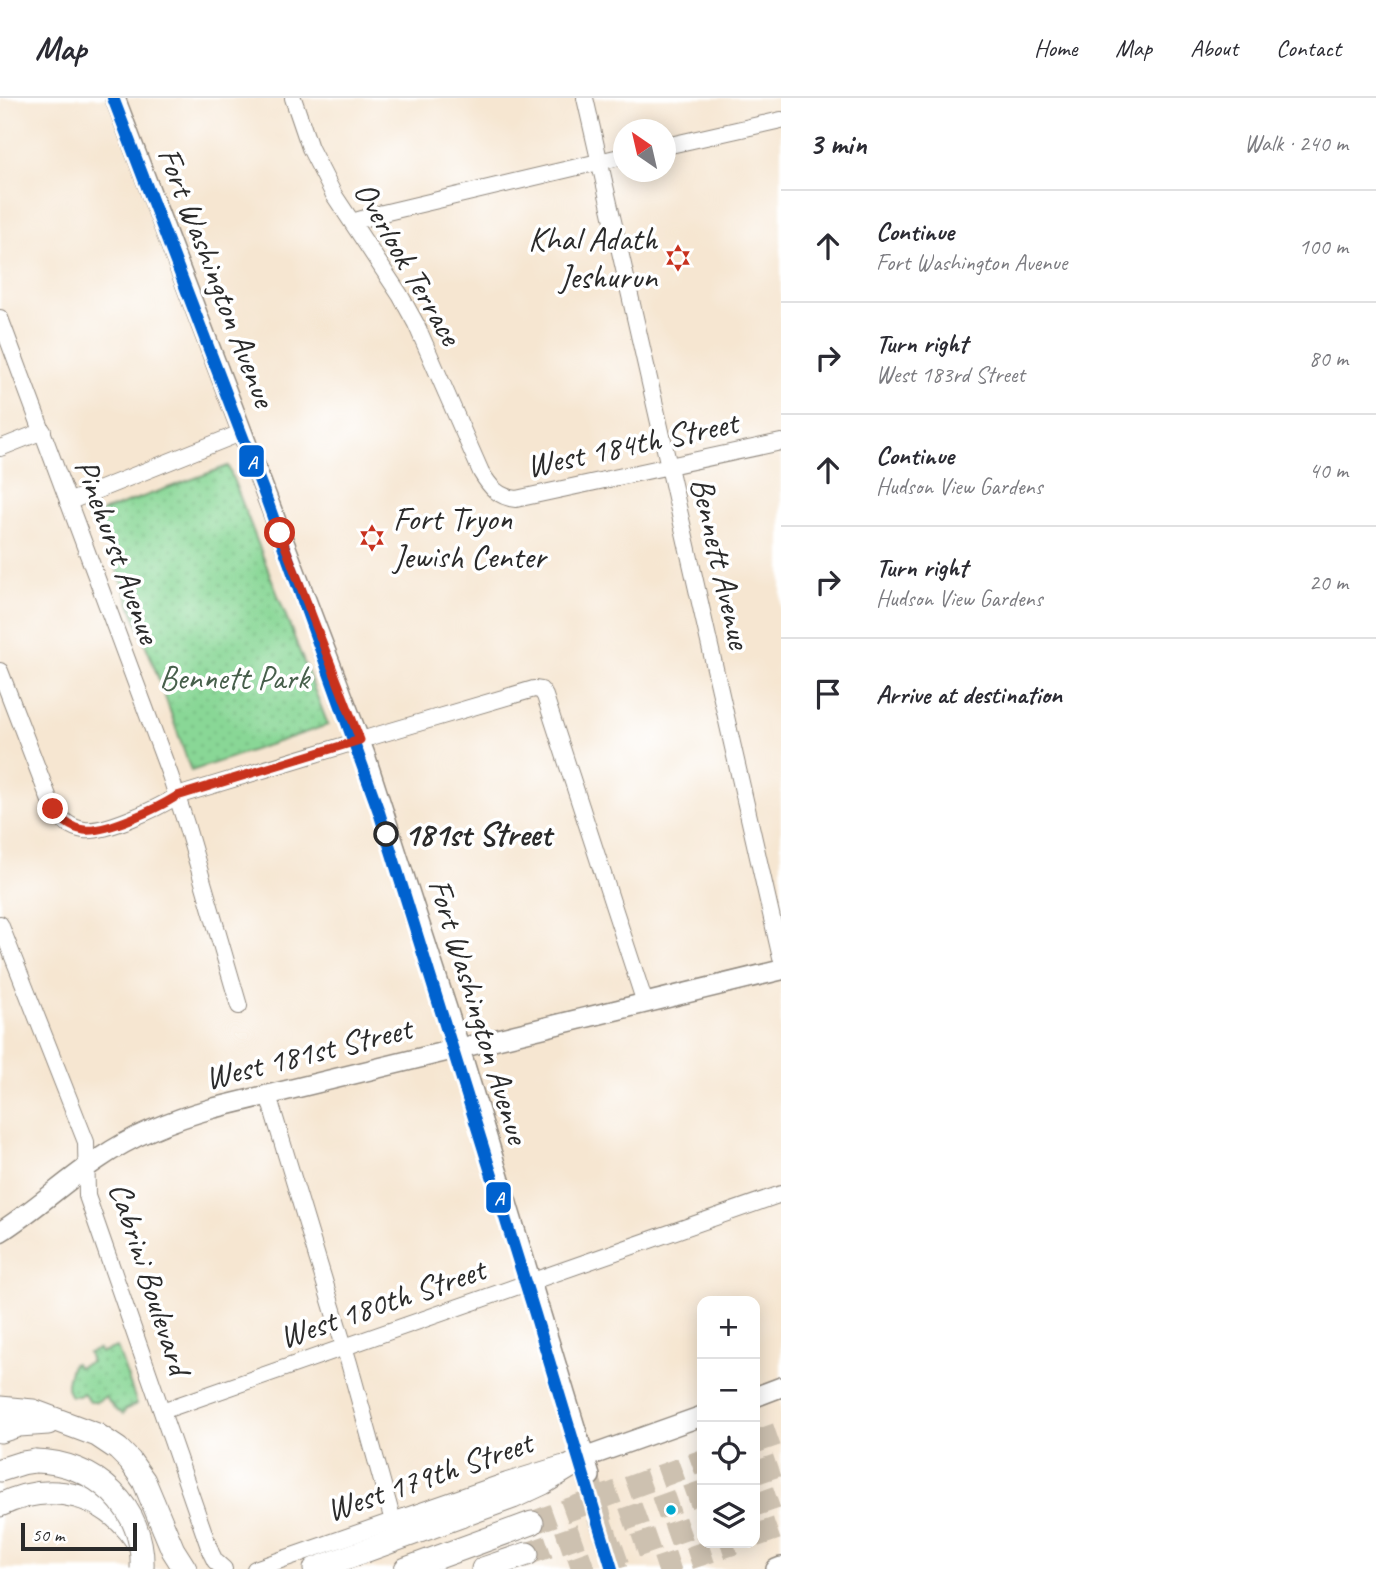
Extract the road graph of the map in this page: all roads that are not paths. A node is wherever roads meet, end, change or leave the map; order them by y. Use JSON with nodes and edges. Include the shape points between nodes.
{"nodes":[{"id":1,"x":115,"y":98,"type":"edge"},
{"id":2,"x":293,"y":98,"type":"edge"},
{"id":3,"x":585,"y":98,"type":"edge"},
{"id":4,"x":781,"y":120,"type":"edge"},
{"id":5,"x":676,"y":144,"type":"edge"},
{"id":6,"x":613,"y":158,"type":"edge"},
{"id":7,"x":600,"y":161,"type":"junction"},
{"id":8,"x":352,"y":222,"type":"junction"},
{"id":9,"x":0,"y":318,"type":"edge"},
{"id":10,"x":43,"y":431,"type":"junction"},
{"id":11,"x":243,"y":432,"type":"junction"},
{"id":12,"x":781,"y":442,"type":"edge"},
{"id":13,"x":0,"y":448,"type":"edge"},
{"id":14,"x":669,"y":466,"type":"junction"},
{"id":15,"x":497,"y":493,"type":"joint"},
{"id":16,"x":68,"y":502,"type":"junction"},
{"id":17,"x":0,"y":671,"type":"edge"},
{"id":18,"x":360,"y":740,"type":"junction"},
{"id":19,"x":177,"y":796,"type":"junction"},
{"id":20,"x":0,"y":924,"type":"edge"},
{"id":21,"x":781,"y":958,"type":"edge"},
{"id":22,"x":781,"y":970,"type":"edge"},
{"id":23,"x":645,"y":1003,"type":"junction"},
{"id":24,"x":239,"y":1006,"type":"dead end"},
{"id":25,"x":460,"y":1049,"type":"junction"},
{"id":26,"x":268,"y":1095,"type":"junction"},
{"id":27,"x":85,"y":1168,"type":"junction"},
{"id":28,"x":781,"y":1194,"type":"edge"},
{"id":29,"x":0,"y":1232,"type":"edge"},
{"id":30,"x":531,"y":1282,"type":"junction"},
{"id":31,"x":345,"y":1348,"type":"junction"},
{"id":32,"x":781,"y":1387,"type":"edge"},
{"id":33,"x":760,"y":1395,"type":"edge"},
{"id":34,"x":0,"y":1408,"type":"edge"},
{"id":35,"x":162,"y":1412,"type":"junction"},
{"id":36,"x":697,"y":1418,"type":"edge"},
{"id":37,"x":68,"y":1425,"type":"junction"},
{"id":38,"x":0,"y":1431,"type":"edge"},
{"id":39,"x":587,"y":1467,"type":"junction"},
{"id":40,"x":0,"y":1470,"type":"edge"},
{"id":41,"x":0,"y":1505,"type":"edge"},
{"id":42,"x":393,"y":1521,"type":"junction"},
{"id":43,"x":531,"y":1523,"type":"tunnel mouth"},
{"id":44,"x":527,"y":1554,"type":"tunnel mouth"},
{"id":45,"x":415,"y":1566,"type":"edge"},
{"id":46,"x":142,"y":1569,"type":"edge"},
{"id":47,"x":152,"y":1569,"type":"edge"},
{"id":48,"x":185,"y":1569,"type":"edge"},
{"id":49,"x":224,"y":1569,"type":"edge"},
{"id":50,"x":255,"y":1569,"type":"edge"},
{"id":51,"x":315,"y":1569,"type":"edge"},
{"id":52,"x":388,"y":1569,"type":"edge"},
{"id":53,"x":483,"y":1569,"type":"edge"}],
"edges":[{"from":1,"to":11,"type":"main road","name":"Fort Washington Avenue"},
{"from":2,"to":8,"type":"street","name":"Overlook Terrace","via":[[321,172]]},
{"from":3,"to":7,"type":"street","name":"Bennett Avenue"},
{"from":4,"to":5,"type":"street"},
{"from":6,"to":7,"type":"street"},
{"from":7,"to":8,"type":"street"},
{"from":7,"to":14,"type":"street","name":"Bennett Avenue"},
{"from":8,"to":15,"type":"street","name":"Overlook Terrace","via":[[409,310],[481,472]]},
{"from":9,"to":10,"type":"street","name":"Pinehurst Avenue"},
{"from":10,"to":13,"type":"street"},
{"from":10,"to":16,"type":"street","name":"Pinehurst Avenue"},
{"from":11,"to":16,"type":"street"},
{"from":11,"to":18,"type":"main road","name":"Fort Washington Avenue"},
{"from":12,"to":14,"type":"street","name":"West 184th Street"},
{"from":14,"to":15,"type":"street","name":"West 184th Street","via":[[516,499]]},
{"from":14,"to":21,"type":"street","name":"Bennett Avenue"},
{"from":16,"to":19,"type":"street","name":"Pinehurst Avenue"},
{"from":17,"to":19,"type":"street","via":[[48,800],[69,825],[96,831]]},
{"from":18,"to":19,"type":"street"},
{"from":18,"to":23,"type":"street","via":[[541,690]]},
{"from":18,"to":25,"type":"main road","name":"Fort Washington Avenue"},
{"from":19,"to":24,"type":"street","name":"Pinehurst Avenue"},
{"from":20,"to":27,"type":"street","name":"Cabrini Boulevard","via":[[86,1142]]},
{"from":22,"to":23,"type":"main road","name":"West 181st Street"},
{"from":23,"to":25,"type":"main road","name":"West 181st Street"},
{"from":25,"to":26,"type":"main road","name":"West 181st Street"},
{"from":25,"to":30,"type":"main road","name":"Fort Washington Avenue"},
{"from":26,"to":27,"type":"main road","name":"West 181st Street","via":[[170,1122]]},
{"from":26,"to":31,"type":"street"},
{"from":27,"to":29,"type":"main road","name":"West 181st Street"},
{"from":27,"to":35,"type":"street","name":"Cabrini Boulevard","via":[[86,1196]]},
{"from":28,"to":30,"type":"street","name":"West 180th Street"},
{"from":30,"to":31,"type":"street","name":"West 180th Street"},
{"from":30,"to":39,"type":"main road","name":"Fort Washington Avenue"},
{"from":31,"to":35,"type":"street","name":"West 180th Street"},
{"from":31,"to":42,"type":"street"},
{"from":32,"to":33,"type":"main road"},
{"from":34,"to":37,"type":"highway","via":[[33,1411]]},
{"from":35,"to":49,"type":"street","name":"Cabrini Boulevard","via":[[211,1553]]},
{"from":36,"to":39,"type":"main road","name":"West 179th Street"},
{"from":37,"to":38,"type":"highway","via":[[29,1423]]},
{"from":37,"to":48,"type":"highway","via":[[105,1439],[130,1461],[149,1489]]},
{"from":39,"to":42,"type":"street","name":"West 179th Street","via":[[507,1481]]},
{"from":39,"to":51,"type":"highway"},
{"from":40,"to":46,"type":"highway","bridge":true,"via":[[35,1461],[76,1468],[90,1476],[124,1507],[137,1532]]},
{"from":41,"to":47,"type":"highway","via":[[50,1492],[93,1502],[125,1525]]},
{"from":42,"to":50,"type":"street","name":"West 179th Street"},
{"from":43,"to":45,"type":"highway"},
{"from":44,"to":53,"type":"highway"},
{"from":45,"to":52,"type":"highway"}]}
